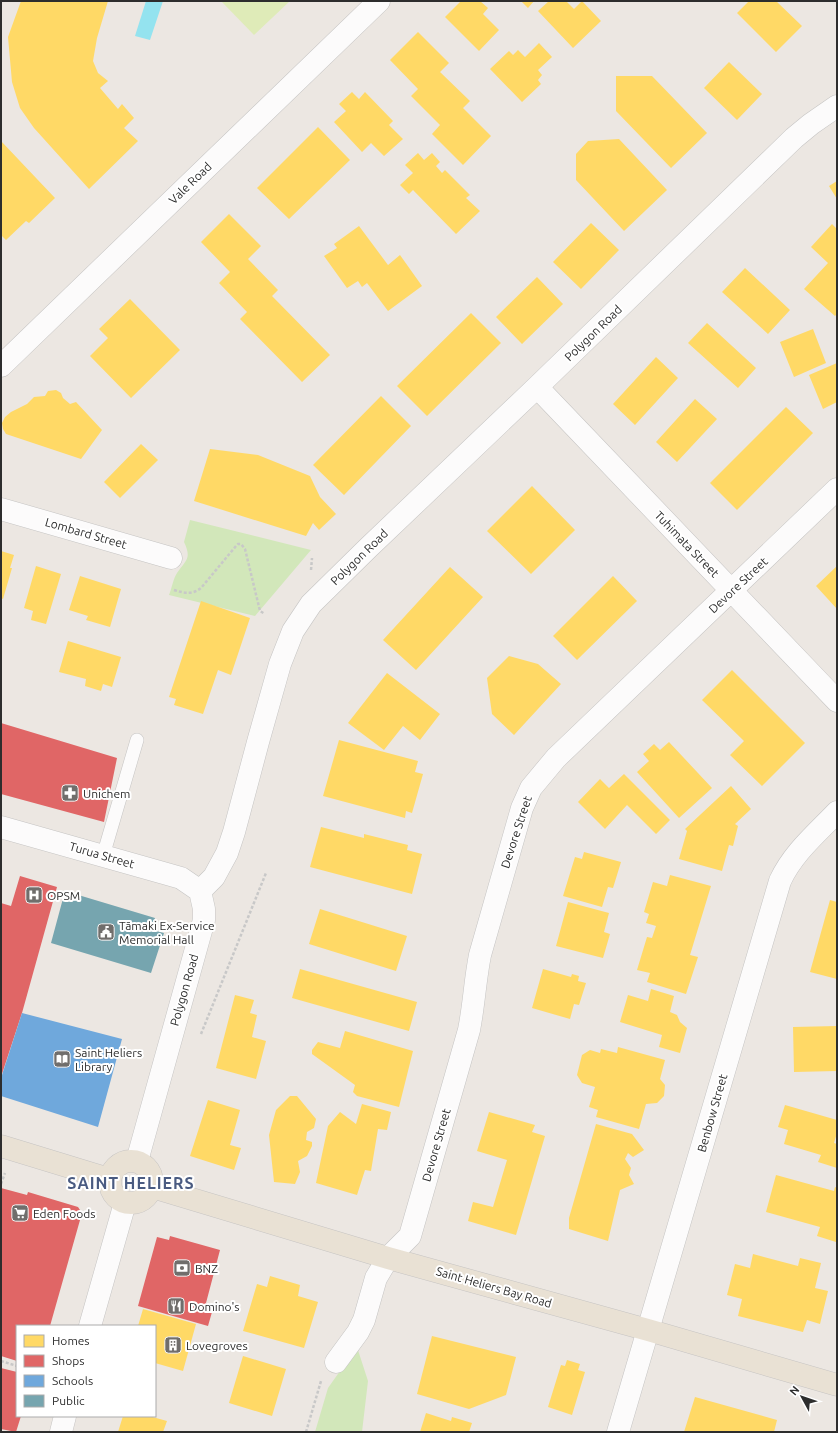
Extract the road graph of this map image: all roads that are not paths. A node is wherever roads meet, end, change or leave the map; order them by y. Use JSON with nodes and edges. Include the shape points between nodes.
{"nodes":[{"id":1,"x":379,"y":1,"type":"edge"},
{"id":2,"x":837,"y":106,"type":"edge"},
{"id":3,"x":1,"y":366,"type":"edge"},
{"id":4,"x":537,"y":387,"type":"junction"},
{"id":5,"x":837,"y":489,"type":"edge"},
{"id":6,"x":1,"y":509,"type":"edge"},
{"id":7,"x":170,"y":558,"type":"dead end"},
{"id":8,"x":731,"y":591,"type":"junction"},
{"id":9,"x":837,"y":701,"type":"edge"},
{"id":10,"x":137,"y":740,"type":"dead end"},
{"id":11,"x":837,"y":812,"type":"edge"},
{"id":12,"x":1,"y":827,"type":"edge"},
{"id":13,"x":103,"y":856,"type":"junction"},
{"id":14,"x":200,"y":892,"type":"junction"},
{"id":15,"x":1,"y":1146,"type":"edge"},
{"id":16,"x":137,"y":1161,"type":"junction"},
{"id":17,"x":109,"y":1179,"type":"junction"},
{"id":18,"x":152,"y":1187,"type":"junction"},
{"id":19,"x":125,"y":1203,"type":"junction"},
{"id":20,"x":388,"y":1258,"type":"junction"},
{"id":21,"x":90,"y":1325,"type":"edge"},
{"id":22,"x":648,"y":1330,"type":"junction"},
{"id":23,"x":329,"y":1368,"type":"road end"},
{"id":24,"x":837,"y":1385,"type":"edge"},
{"id":25,"x":65,"y":1417,"type":"edge"},
{"id":26,"x":61,"y":1432,"type":"edge"},
{"id":27,"x":618,"y":1432,"type":"edge"}],
"edges":[{"from":1,"to":3,"type":"street","name":"Vale Road"},
{"from":2,"to":4,"type":"street","name":"Polygon Road","via":[[794,138]]},
{"from":4,"to":8,"type":"street","name":"Tuhimata Street"},
{"from":4,"to":14,"type":"street","name":"Polygon Road","via":[[311,604],[293,631],[280,664],[227,853],[214,877]]},
{"from":5,"to":8,"type":"street","name":"Devore Street"},
{"from":6,"to":7,"type":"street","name":"Lombard Street"},
{"from":8,"to":9,"type":"street","name":"Tuhimata Street"},
{"from":8,"to":20,"type":"street","name":"Devore Street","via":[[556,758],[531,788],[522,808],[480,955],[469,1030],[410,1236]]},
{"from":10,"to":13,"type":"lane"},
{"from":11,"to":22,"type":"street","name":"Benbow Street","via":[[787,866],[780,881]]},
{"from":12,"to":13,"type":"street","name":"Turua Street"},
{"from":13,"to":14,"type":"street","name":"Turua Street","via":[[181,878]]},
{"from":14,"to":16,"type":"street","name":"Polygon Road","via":[[204,909],[202,926]]},
{"from":15,"to":17,"type":"main road"},
{"from":16,"to":17,"type":"main road","via":[[119,1163],[114,1167]]},
{"from":16,"to":18,"type":"main road","via":[[148,1169]]},
{"from":17,"to":19,"type":"main road","via":[[111,1191]]},
{"from":18,"to":19,"type":"main road","via":[[148,1195],[138,1202]]},
{"from":18,"to":20,"type":"main road","name":"Saint Heliers Bay Road"},
{"from":19,"to":21,"type":"street"},
{"from":20,"to":22,"type":"main road","name":"Saint Heliers Bay Road"},
{"from":20,"to":23,"type":"street","name":"Devore Street","via":[[376,1278],[358,1332]]},
{"from":22,"to":24,"type":"main road","name":"Saint Heliers Bay Road"},
{"from":22,"to":27,"type":"street","name":"Benbow Street"},
{"from":25,"to":26,"type":"street"}]}
